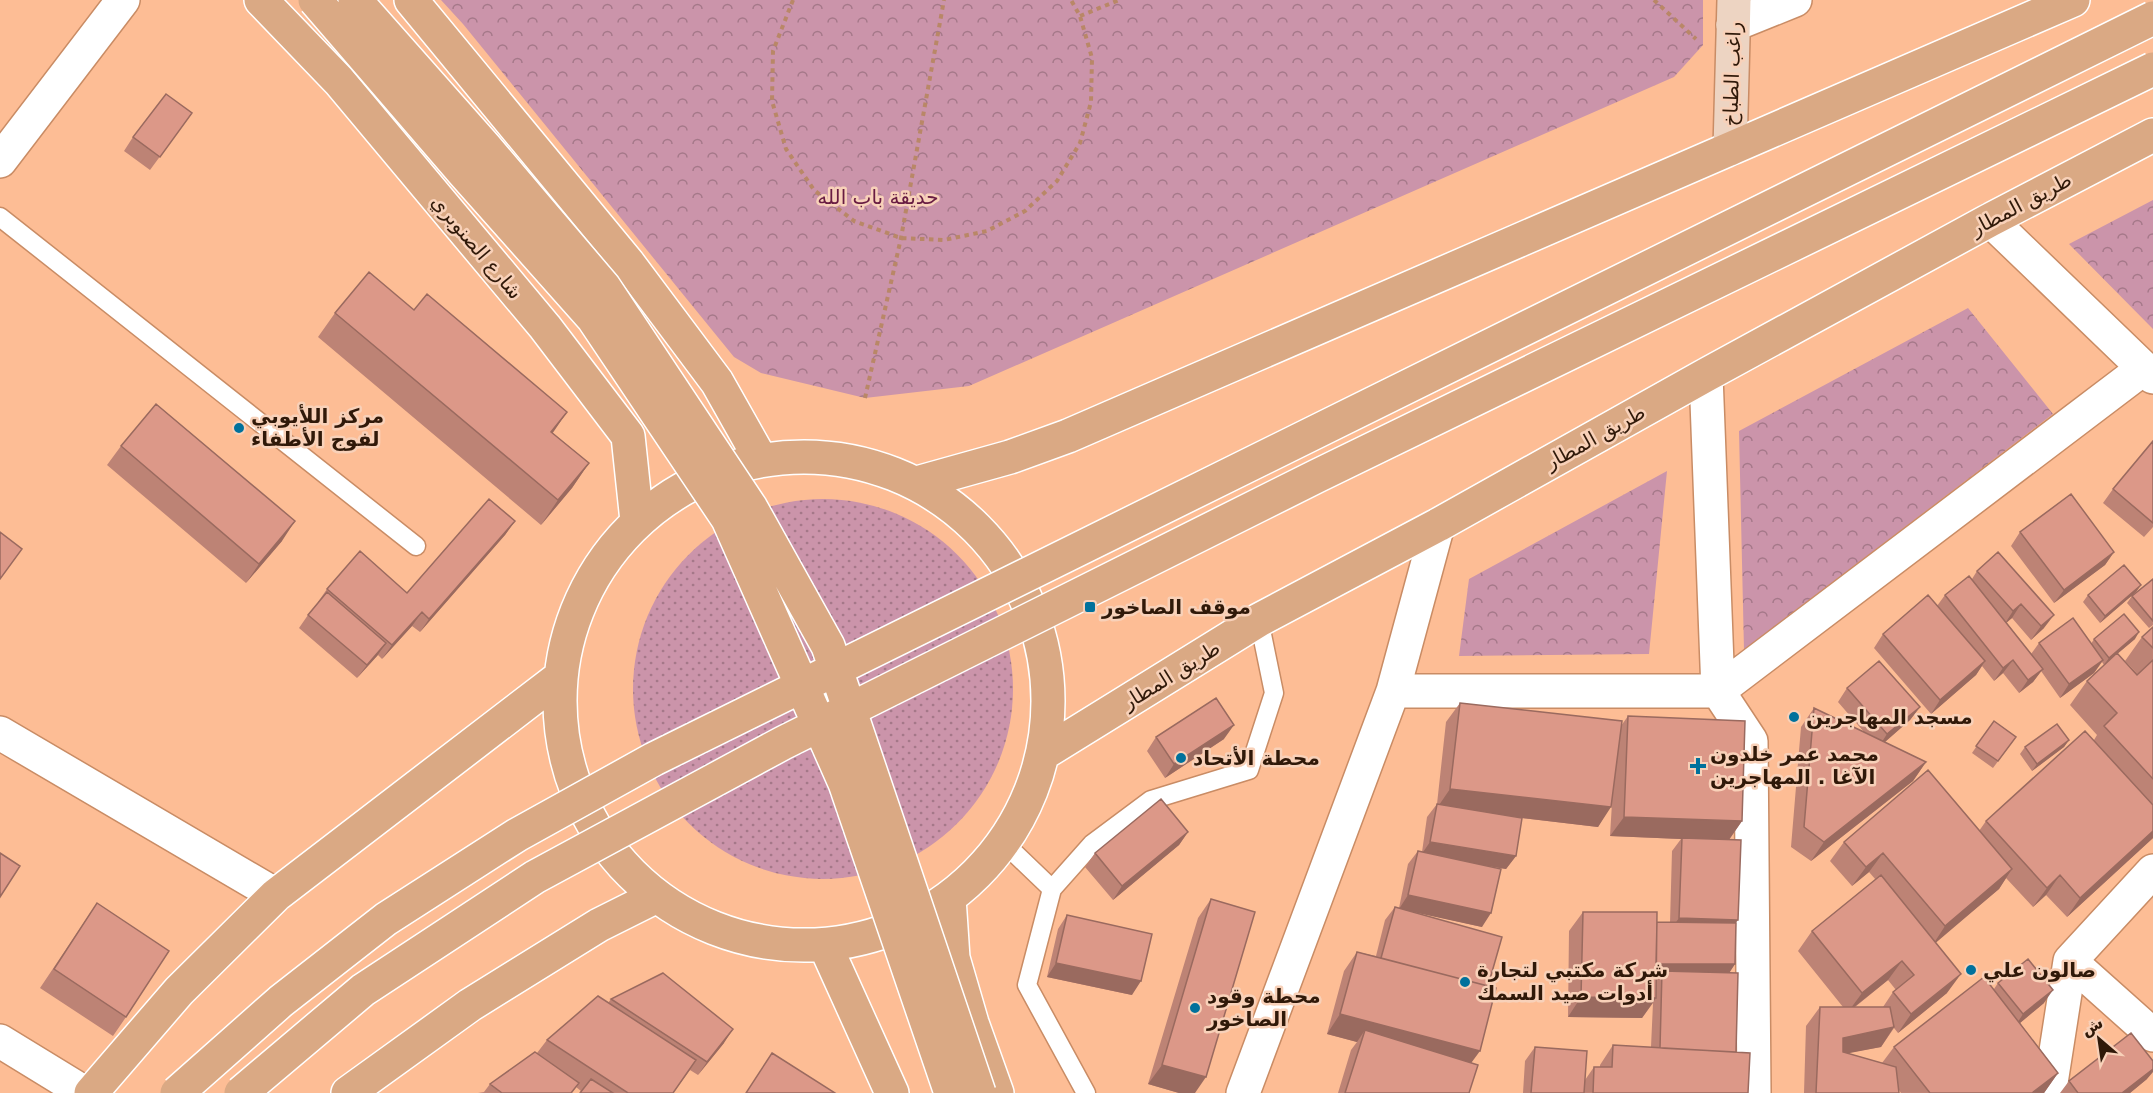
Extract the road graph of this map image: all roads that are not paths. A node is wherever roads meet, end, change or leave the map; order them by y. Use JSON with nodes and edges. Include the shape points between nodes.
{"nodes":[{"id":1,"x":123,"y":0,"type":"edge"},
{"id":2,"x":261,"y":0,"type":"edge"},
{"id":3,"x":315,"y":0,"type":"edge"},
{"id":4,"x":355,"y":0,"type":"edge"},
{"id":5,"x":411,"y":0,"type":"edge"},
{"id":6,"x":1795,"y":0,"type":"edge"},
{"id":7,"x":2073,"y":0,"type":"edge"},
{"id":8,"x":1734,"y":12,"type":"edge"},
{"id":9,"x":2153,"y":18,"type":"edge"},
{"id":10,"x":2153,"y":69,"type":"edge"},
{"id":11,"x":2153,"y":135,"type":"edge"},
{"id":12,"x":1730,"y":149,"type":"junction"},
{"id":13,"x":0,"y":161,"type":"edge"},
{"id":14,"x":0,"y":217,"type":"edge"},
{"id":15,"x":1990,"y":220,"type":"junction"},
{"id":16,"x":628,"y":263,"type":"junction"},
{"id":17,"x":545,"y":327,"type":"junction"},
{"id":18,"x":2148,"y":372,"type":"edge"},
{"id":19,"x":1706,"y":375,"type":"junction"},
{"id":20,"x":761,"y":459,"type":"junction"},
{"id":21,"x":917,"y":483,"type":"junction"},
{"id":22,"x":637,"y":521,"type":"junction"},
{"id":23,"x":1438,"y":525,"type":"junction"},
{"id":24,"x":416,"y":546,"type":"dead end"},
{"id":25,"x":1259,"y":620,"type":"junction"},
{"id":26,"x":559,"y":678,"type":"junction"},
{"id":27,"x":1393,"y":691,"type":"junction"},
{"id":28,"x":1718,"y":691,"type":"junction"},
{"id":29,"x":0,"y":733,"type":"edge"},
{"id":30,"x":1044,"y":753,"type":"junction"},
{"id":31,"x":1004,"y":843,"type":"junction"},
{"id":32,"x":2153,"y":871,"type":"edge"},
{"id":33,"x":1052,"y":889,"type":"junction"},
{"id":34,"x":276,"y":895,"type":"junction"},
{"id":35,"x":655,"y":897,"type":"junction"},
{"id":36,"x":949,"y":898,"type":"junction"},
{"id":37,"x":825,"y":945,"type":"junction"},
{"id":38,"x":2070,"y":961,"type":"junction"},
{"id":39,"x":2153,"y":1035,"type":"edge"},
{"id":40,"x":0,"y":1041,"type":"edge"},
{"id":41,"x":85,"y":1093,"type":"edge"},
{"id":42,"x":91,"y":1093,"type":"edge"},
{"id":43,"x":177,"y":1093,"type":"edge"},
{"id":44,"x":241,"y":1093,"type":"edge"},
{"id":45,"x":348,"y":1093,"type":"edge"},
{"id":46,"x":892,"y":1093,"type":"edge"},
{"id":47,"x":951,"y":1093,"type":"edge"},
{"id":48,"x":979,"y":1093,"type":"edge"},
{"id":49,"x":997,"y":1093,"type":"edge"},
{"id":50,"x":1086,"y":1093,"type":"edge"},
{"id":51,"x":1243,"y":1093,"type":"edge"},
{"id":52,"x":1754,"y":1093,"type":"edge"},
{"id":53,"x":2052,"y":1093,"type":"edge"}],
"edges":[{"from":1,"to":13,"type":"street"},
{"from":2,"to":17,"type":"main road","name":"شارع الصنوبري","via":[[339,81]]},
{"from":3,"to":47,"type":"main road","bridge":true,"via":[[593,318],[728,519],[845,783]]},
{"from":4,"to":48,"type":"main road","bridge":true,"via":[[604,286],[751,508],[828,646]]},
{"from":5,"to":16,"type":"main road"},
{"from":6,"to":8,"type":"street"},
{"from":7,"to":12,"type":"main road"},
{"from":8,"to":12,"type":"main road","name":"راغب الطباخ"},
{"from":9,"to":43,"type":"main road","bridge":true,"via":[[654,759],[517,835],[386,920],[281,1001]]},
{"from":10,"to":44,"type":"main road","bridge":true,"via":[[1328,471],[783,743],[535,877],[363,990]]},
{"from":11,"to":15,"type":"main road","name":"طريق المطار"},
{"from":12,"to":21,"type":"main road","via":[[1068,436]]},
{"from":14,"to":24,"type":"lane"},
{"from":15,"to":18,"type":"street"},
{"from":15,"to":19,"type":"main road","name":"طريق المطار"},
{"from":16,"to":17,"type":"main road"},
{"from":16,"to":20,"type":"main road","via":[[717,382]]},
{"from":17,"to":22,"type":"main road","name":"شارع الصنوبري","via":[[628,436]]},
{"from":18,"to":28,"type":"street"},
{"from":19,"to":23,"type":"main road","name":"طريق المطار"},
{"from":19,"to":28,"type":"street"},
{"from":20,"to":21,"type":"main road","via":[[841,458]]},
{"from":20,"to":22,"type":"main road","via":[[695,482]]},
{"from":21,"to":30,"type":"main road","via":[[959,511],[994,546],[1022,587],[1042,640],[1050,696]]},
{"from":22,"to":26,"type":"main road","via":[[599,567],[572,620]]},
{"from":23,"to":25,"type":"main road","name":"طريق المطار"},
{"from":23,"to":27,"type":"street"},
{"from":25,"to":30,"type":"main road","name":"طريق المطار"},
{"from":25,"to":33,"type":"lane","via":[[1274,693],[1249,770],[1151,800],[1092,844]]},
{"from":26,"to":34,"type":"main road"},
{"from":26,"to":35,"type":"main road","via":[[565,761],[593,826],[598,837]]},
{"from":27,"to":28,"type":"street"},
{"from":27,"to":51,"type":"street"},
{"from":28,"to":52,"type":"street","via":[[1751,741]]},
{"from":29,"to":34,"type":"street"},
{"from":30,"to":31,"type":"main road","via":[[1029,800]]},
{"from":31,"to":33,"type":"lane"},
{"from":31,"to":36,"type":"main road","via":[[979,873]]},
{"from":32,"to":38,"type":"street"},
{"from":33,"to":50,"type":"lane","via":[[1027,985]]},
{"from":34,"to":42,"type":"main road","via":[[179,992]]},
{"from":35,"to":37,"type":"main road","via":[[707,927],[764,944]]},
{"from":35,"to":45,"type":"main road","via":[[598,925],[470,1005]]},
{"from":36,"to":37,"type":"main road","via":[[911,922],[869,938]]},
{"from":36,"to":49,"type":"main road","via":[[954,958]]},
{"from":37,"to":46,"type":"main road"},
{"from":38,"to":39,"type":"street"},
{"from":38,"to":53,"type":"street"},
{"from":40,"to":41,"type":"street"}]}
